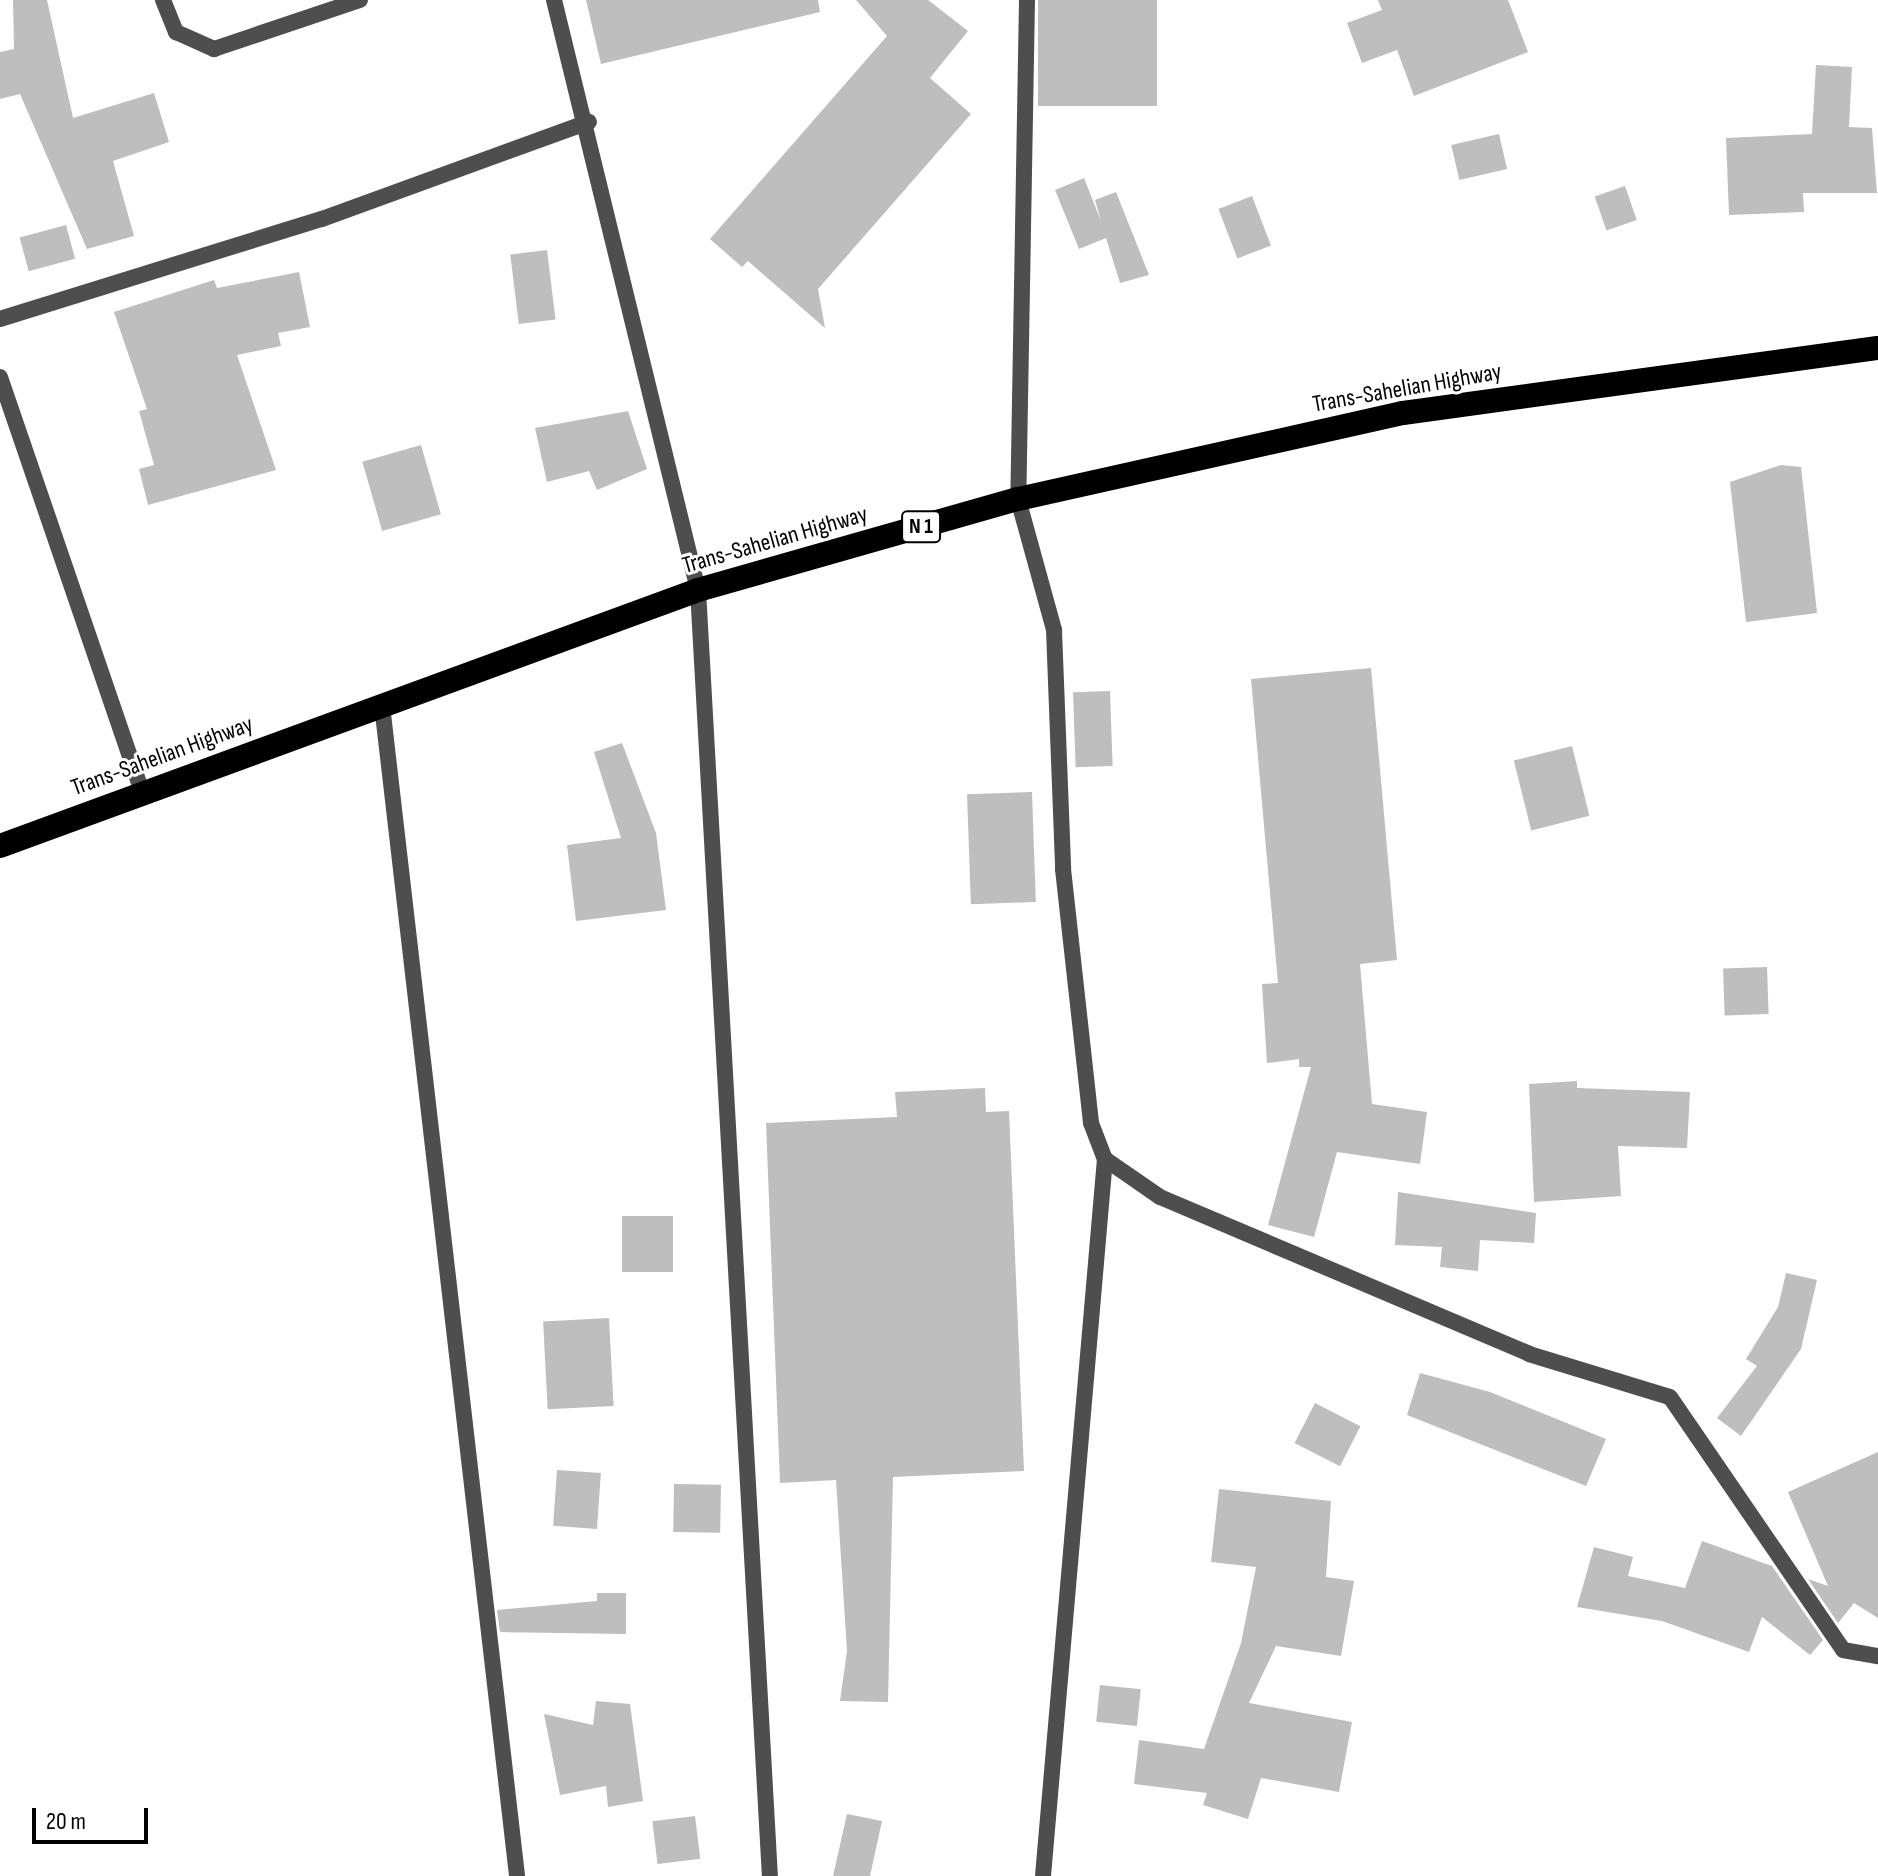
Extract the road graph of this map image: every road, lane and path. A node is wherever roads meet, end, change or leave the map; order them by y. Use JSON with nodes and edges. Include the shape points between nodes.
{"nodes":[{"id":1,"x":163,"y":0,"type":"edge"},
{"id":2,"x":360,"y":0,"type":"edge"},
{"id":3,"x":554,"y":0,"type":"edge"},
{"id":4,"x":1027,"y":0,"type":"edge"},
{"id":5,"x":589,"y":122,"type":"junction"},
{"id":6,"x":0,"y":319,"type":"edge"},
{"id":7,"x":1878,"y":348,"type":"edge"},
{"id":8,"x":0,"y":377,"type":"edge"},
{"id":9,"x":1018,"y":499,"type":"junction"},
{"id":10,"x":698,"y":590,"type":"junction"},
{"id":11,"x":382,"y":705,"type":"junction"},
{"id":12,"x":142,"y":792,"type":"junction"},
{"id":13,"x":0,"y":846,"type":"edge"},
{"id":14,"x":1105,"y":1159,"type":"junction"},
{"id":15,"x":1878,"y":1656,"type":"edge"},
{"id":16,"x":517,"y":1876,"type":"edge"},
{"id":17,"x":770,"y":1876,"type":"edge"},
{"id":18,"x":1043,"y":1876,"type":"edge"}],
"edges":[{"from":1,"to":2,"type":"street","via":[[176,32],[214,49]]},
{"from":3,"to":5,"type":"street"},
{"from":4,"to":9,"type":"street"},
{"from":5,"to":6,"type":"street","via":[[322,219]]},
{"from":5,"to":10,"type":"street"},
{"from":7,"to":9,"type":"highway","name":"Trans-Sahelian Highway","number":"N 1","via":[[1403,413]]},
{"from":8,"to":12,"type":"street"},
{"from":9,"to":10,"type":"highway","name":"Trans-Sahelian Highway","number":"N 1"},
{"from":9,"to":14,"type":"street","via":[[1054,630],[1063,869],[1091,1123]]},
{"from":10,"to":11,"type":"highway","name":"Trans-Sahelian Highway","number":"N 1"},
{"from":10,"to":17,"type":"street"},
{"from":11,"to":12,"type":"highway","name":"Trans-Sahelian Highway","number":"N 1"},
{"from":11,"to":16,"type":"street"},
{"from":12,"to":13,"type":"highway","name":"Trans-Sahelian Highway","number":"N 1"},
{"from":14,"to":15,"type":"street","via":[[1160,1197],[1529,1354],[1670,1397],[1843,1650]]},
{"from":14,"to":18,"type":"street"}]}
